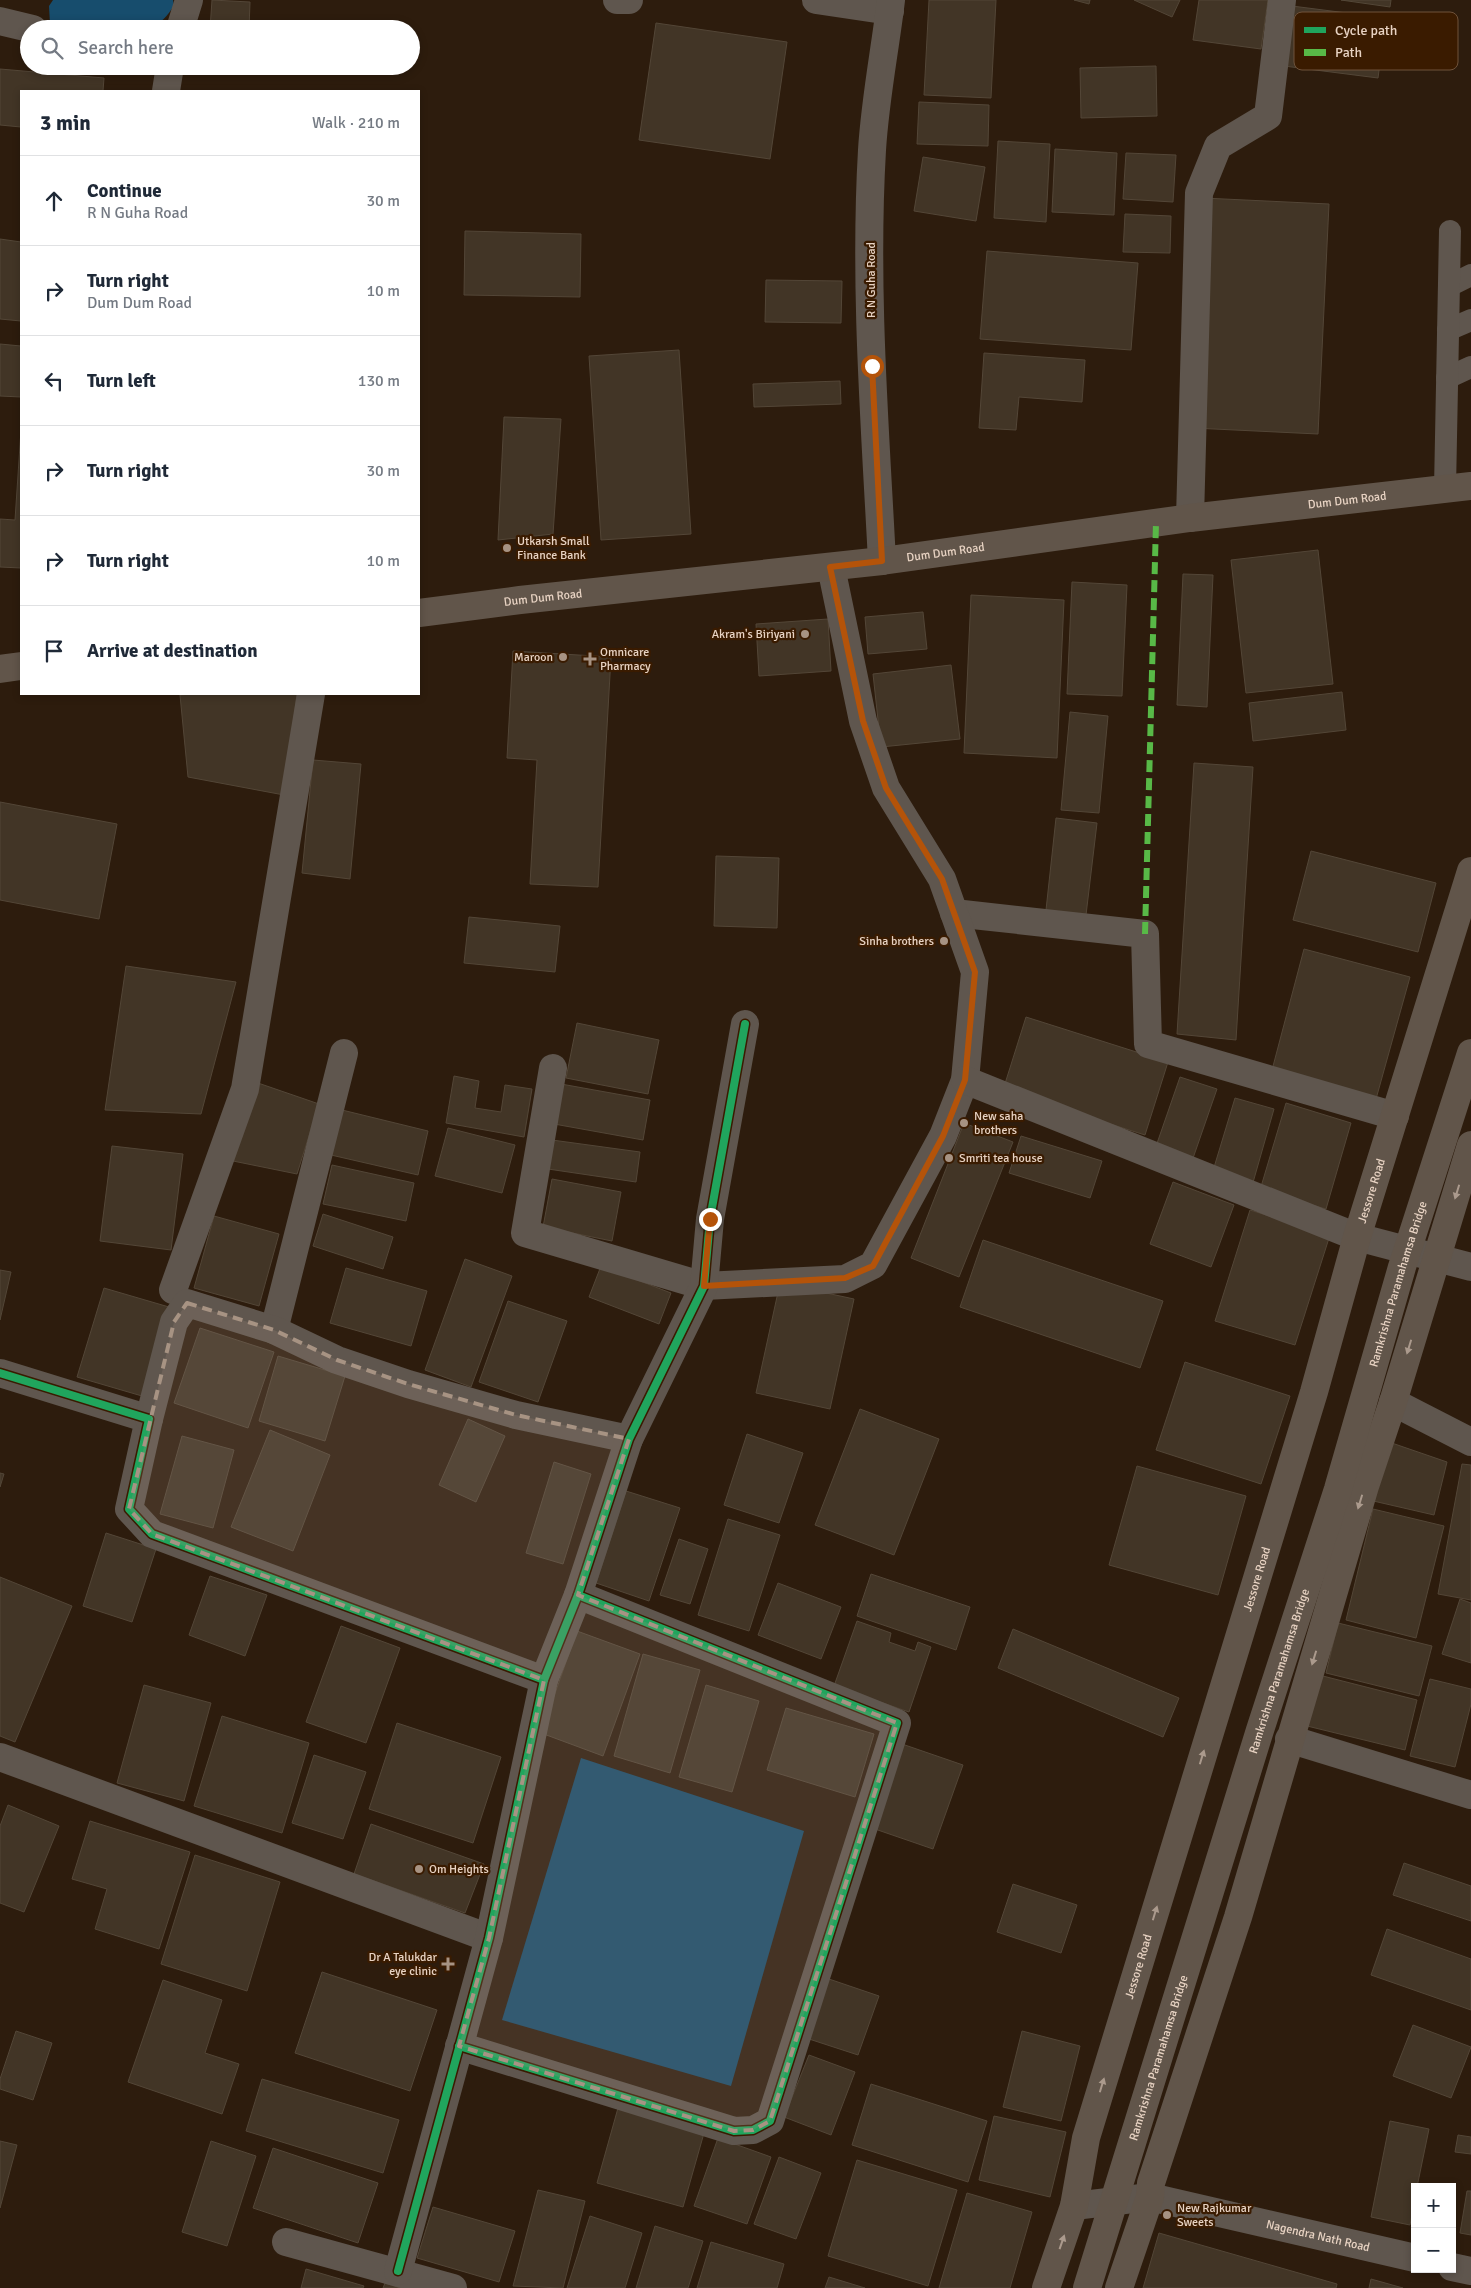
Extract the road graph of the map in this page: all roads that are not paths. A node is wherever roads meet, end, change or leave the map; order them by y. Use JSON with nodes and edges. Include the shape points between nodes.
{"nodes":[{"id":1,"x":189,"y":0,"type":"edge"},
{"id":2,"x":617,"y":0,"type":"edge"},
{"id":3,"x":629,"y":0,"type":"edge"},
{"id":4,"x":816,"y":0,"type":"edge"},
{"id":5,"x":1282,"y":0,"type":"edge"},
{"id":6,"x":891,"y":5,"type":"edge"},
{"id":7,"x":183,"y":20,"type":"edge"},
{"id":8,"x":0,"y":21,"type":"edge"},
{"id":9,"x":20,"y":26,"type":"edge"},
{"id":10,"x":169,"y":75,"type":"edge"},
{"id":11,"x":166,"y":90,"type":"edge"},
{"id":12,"x":1450,"y":231,"type":"dead end"},
{"id":13,"x":1471,"y":275,"type":"edge"},
{"id":14,"x":1449,"y":286,"type":"junction"},
{"id":15,"x":1471,"y":320,"type":"edge"},
{"id":16,"x":1448,"y":330,"type":"junction"},
{"id":17,"x":1471,"y":367,"type":"edge"},
{"id":18,"x":1447,"y":378,"type":"junction"},
{"id":19,"x":1458,"y":488,"type":"edge"},
{"id":20,"x":1190,"y":518,"type":"junction"},
{"id":21,"x":882,"y":561,"type":"junction"},
{"id":22,"x":830,"y":567,"type":"junction"},
{"id":23,"x":420,"y":613,"type":"edge"},
{"id":24,"x":20,"y":666,"type":"edge"},
{"id":25,"x":0,"y":669,"type":"edge"},
{"id":26,"x":311,"y":695,"type":"edge"},
{"id":27,"x":1471,"y":871,"type":"edge"},
{"id":28,"x":954,"y":913,"type":"junction"},
{"id":29,"x":746,"y":1024,"type":"dead end"},
{"id":30,"x":344,"y":1053,"type":"dead end"},
{"id":31,"x":1471,"y":1053,"type":"edge"},
{"id":32,"x":553,"y":1068,"type":"dead end"},
{"id":33,"x":965,"y":1080,"type":"junction"},
{"id":34,"x":1395,"y":1116,"type":"junction"},
{"id":35,"x":1471,"y":1145,"type":"edge"},
{"id":36,"x":1357,"y":1237,"type":"junction"},
{"id":37,"x":1436,"y":1259,"type":"junction"},
{"id":38,"x":1471,"y":1267,"type":"edge"},
{"id":39,"x":704,"y":1286,"type":"junction"},
{"id":40,"x":173,"y":1290,"type":"dead end"},
{"id":41,"x":274,"y":1330,"type":"junction"},
{"id":42,"x":0,"y":1373,"type":"edge"},
{"id":43,"x":1393,"y":1402,"type":"junction"},
{"id":44,"x":149,"y":1419,"type":"junction"},
{"id":45,"x":629,"y":1439,"type":"junction"},
{"id":46,"x":1471,"y":1442,"type":"edge"},
{"id":47,"x":578,"y":1595,"type":"junction"},
{"id":48,"x":544,"y":1680,"type":"junction"},
{"id":49,"x":1289,"y":1739,"type":"junction"},
{"id":50,"x":0,"y":1757,"type":"edge"},
{"id":51,"x":1471,"y":1795,"type":"edge"},
{"id":52,"x":489,"y":1938,"type":"junction"},
{"id":53,"x":459,"y":2046,"type":"junction"},
{"id":54,"x":1150,"y":2197,"type":"junction"},
{"id":55,"x":1074,"y":2206,"type":"junction"},
{"id":56,"x":286,"y":2242,"type":"dead end"},
{"id":57,"x":1411,"y":2257,"type":"edge"},
{"id":58,"x":1456,"y":2268,"type":"edge"},
{"id":59,"x":398,"y":2271,"type":"junction"},
{"id":60,"x":1471,"y":2271,"type":"edge"},
{"id":61,"x":453,"y":2288,"type":"edge"},
{"id":62,"x":1046,"y":2288,"type":"edge"},
{"id":63,"x":1087,"y":2288,"type":"edge"},
{"id":64,"x":1119,"y":2288,"type":"edge"}],
"edges":[{"from":1,"to":7,"type":"street"},
{"from":2,"to":3,"type":"street"},
{"from":4,"to":6,"type":"street"},
{"from":5,"to":20,"type":"street","via":[[1268,116],[1218,146],[1199,193]]},
{"from":6,"to":21,"type":"street","name":"R N Guha Road","via":[[872,149],[872,366]]},
{"from":8,"to":9,"type":"street"},
{"from":10,"to":11,"type":"street"},
{"from":12,"to":14,"type":"lane"},
{"from":13,"to":14,"type":"lane"},
{"from":14,"to":16,"type":"lane"},
{"from":15,"to":16,"type":"lane"},
{"from":16,"to":18,"type":"lane"},
{"from":17,"to":18,"type":"lane"},
{"from":18,"to":19,"type":"lane"},
{"from":19,"to":20,"type":"main road","name":"Dum Dum Road"},
{"from":20,"to":21,"type":"main road","name":"Dum Dum Road"},
{"from":21,"to":22,"type":"main road","name":"Dum Dum Road"},
{"from":22,"to":23,"type":"main road","name":"Dum Dum Road"},
{"from":22,"to":28,"type":"street","via":[[863,721],[886,788],[942,879]]},
{"from":24,"to":25,"type":"main road"},
{"from":26,"to":40,"type":"street","via":[[245,1089]]},
{"from":27,"to":34,"type":"main road","name":"Jessore Road"},
{"from":28,"to":33,"type":"street","via":[[975,972]]},
{"from":28,"to":34,"type":"street","via":[[1145,934],[1148,1044]]},
{"from":29,"to":39,"type":"street","via":[[710,1219]]},
{"from":30,"to":41,"type":"street"},
{"from":31,"to":63,"type":"main road","name":"Ramkrishna Paramahamsa Bridge","bridge":true},
{"from":32,"to":39,"type":"street","via":[[525,1233]]},
{"from":33,"to":36,"type":"street"},
{"from":33,"to":39,"type":"street","via":[[943,1136],[873,1266],[845,1278]]},
{"from":34,"to":36,"type":"main road","name":"Jessore Road"},
{"from":35,"to":37,"type":"main road","one_way":true},
{"from":36,"to":37,"type":"street"},
{"from":55,"to":36,"type":"main road","name":"Jessore Road","one_way":true,"via":[[1086,2138],[1311,1402]]},
{"from":37,"to":38,"type":"street"},
{"from":37,"to":43,"type":"main road","one_way":true},
{"from":39,"to":45,"type":"street"},
{"from":41,"to":44,"type":"street","via":[[187,1303],[174,1322]]},
{"from":41,"to":45,"type":"street","via":[[336,1360],[408,1384],[516,1415]]},
{"from":42,"to":44,"type":"street"},
{"from":43,"to":46,"type":"street"},
{"from":43,"to":49,"type":"main road","one_way":true},
{"from":44,"to":48,"type":"street","via":[[129,1509],[152,1534]]},
{"from":45,"to":47,"type":"street"},
{"from":47,"to":48,"type":"street"},
{"from":47,"to":53,"type":"street","via":[[897,1723],[770,2121],[753,2130],[734,2131]]},
{"from":48,"to":52,"type":"street"},
{"from":49,"to":51,"type":"street"},
{"from":49,"to":54,"type":"main road","via":[[1238,1917],[1151,2183]]},
{"from":50,"to":52,"type":"street"},
{"from":52,"to":53,"type":"street"},
{"from":53,"to":59,"type":"street"},
{"from":54,"to":55,"type":"street","name":"Nagendra Nath Road"},
{"from":54,"to":57,"type":"street","name":"Nagendra Nath Road"},
{"from":54,"to":64,"type":"main road"},
{"from":62,"to":55,"type":"main road","name":"Jessore Road","one_way":true},
{"from":56,"to":59,"type":"street"},
{"from":58,"to":60,"type":"street"},
{"from":59,"to":61,"type":"street"}]}
